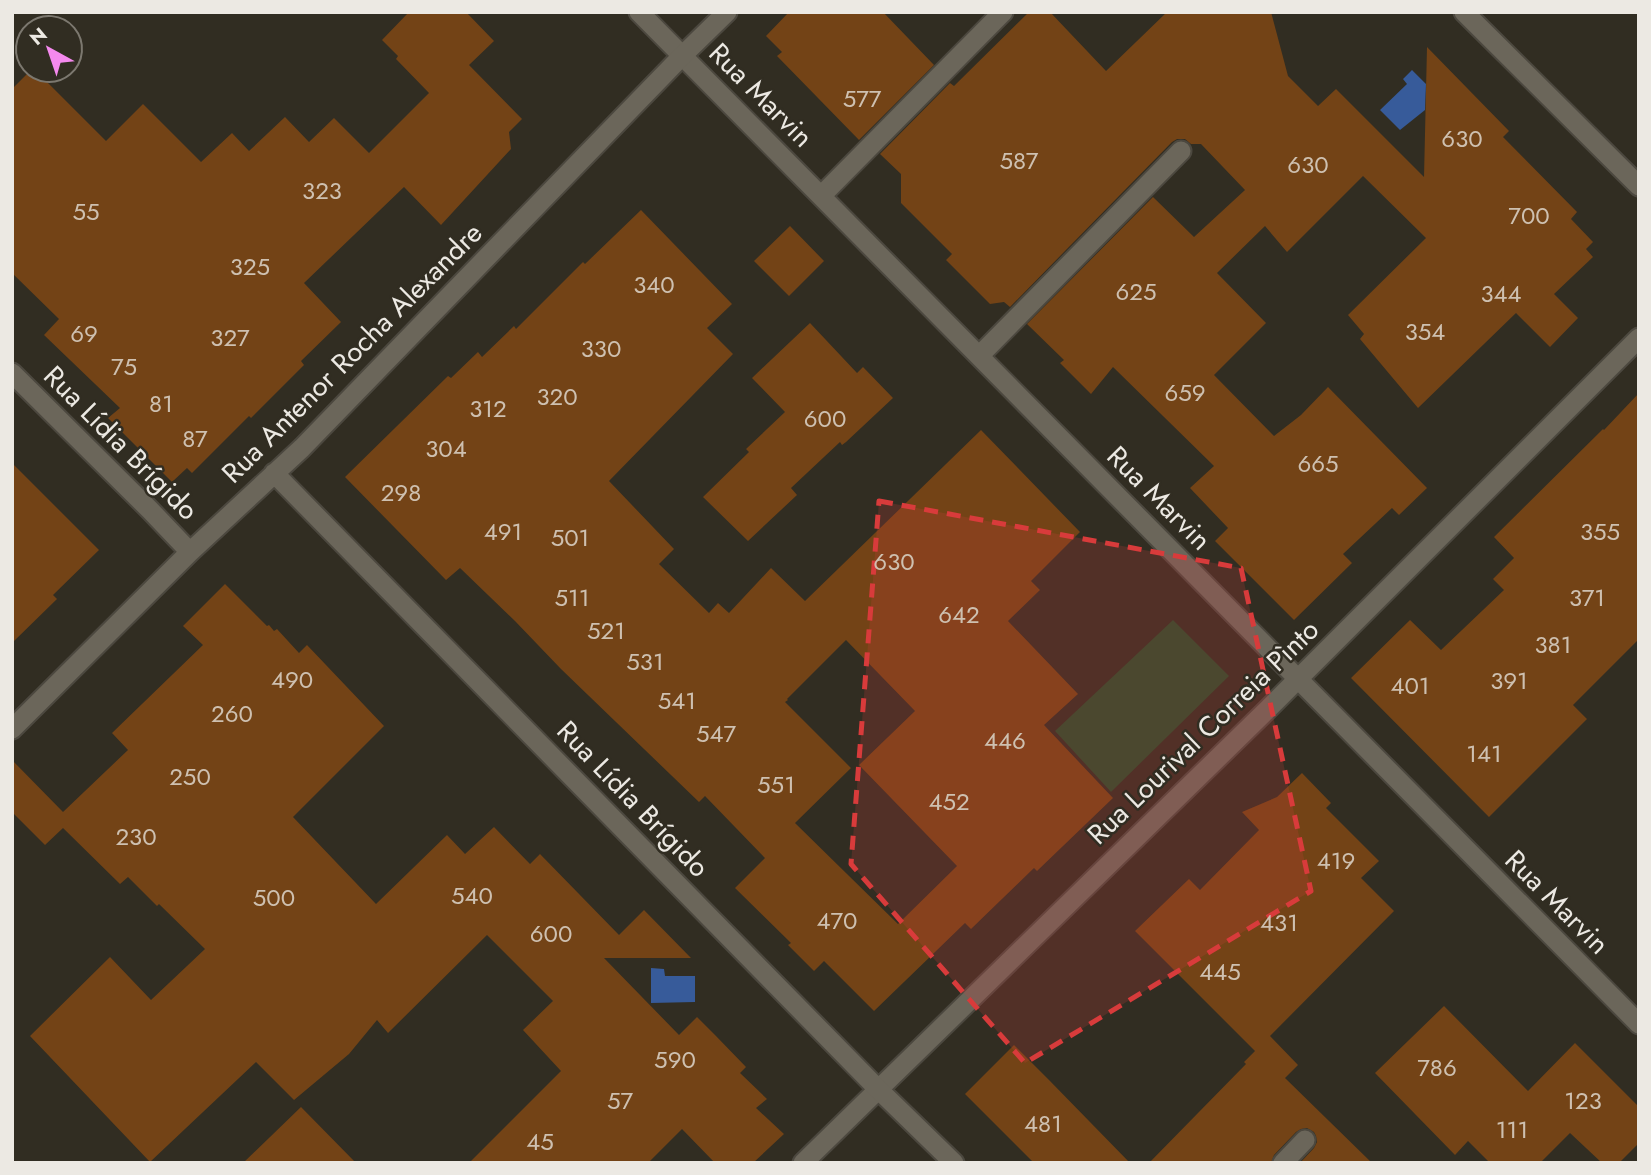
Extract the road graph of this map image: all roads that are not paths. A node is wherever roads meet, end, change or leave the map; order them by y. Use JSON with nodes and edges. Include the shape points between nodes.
{"nodes":[{"id":1,"x":639,"y":12,"type":"edge"},
{"id":2,"x":727,"y":12,"type":"edge"},
{"id":3,"x":1003,"y":12,"type":"edge"},
{"id":4,"x":1464,"y":12,"type":"edge"},
{"id":5,"x":682,"y":56,"type":"junction"},
{"id":6,"x":1181,"y":151,"type":"dead end"},
{"id":7,"x":1639,"y":186,"type":"edge"},
{"id":8,"x":821,"y":196,"type":"junction"},
{"id":9,"x":1639,"y":338,"type":"edge"},
{"id":10,"x":979,"y":356,"type":"junction"},
{"id":11,"x":12,"y":373,"type":"edge"},
{"id":12,"x":274,"y":473,"type":"junction"},
{"id":13,"x":190,"y":552,"type":"junction"},
{"id":14,"x":1298,"y":679,"type":"junction"},
{"id":15,"x":12,"y":729,"type":"edge"},
{"id":16,"x":1639,"y":1024,"type":"edge"},
{"id":17,"x":878,"y":1088,"type":"junction"},
{"id":18,"x":1306,"y":1140,"type":"dead end"},
{"id":19,"x":803,"y":1163,"type":"edge"},
{"id":20,"x":954,"y":1163,"type":"edge"},
{"id":21,"x":1283,"y":1163,"type":"edge"}],
"edges":[{"from":1,"to":5,"type":"street","name":"Rua Marvin"},
{"from":2,"to":5,"type":"street","name":"Rua Antenor Rocha Alexandre"},
{"from":3,"to":8,"type":"street"},
{"from":4,"to":7,"type":"street"},
{"from":5,"to":8,"type":"street","name":"Rua Marvin"},
{"from":5,"to":12,"type":"street","name":"Rua Antenor Rocha Alexandre"},
{"from":6,"to":10,"type":"street"},
{"from":8,"to":10,"type":"street","name":"Rua Marvin"},
{"from":9,"to":14,"type":"street","name":"Rua Lourival Correia Pìnto"},
{"from":10,"to":14,"type":"street","name":"Rua Marvin"},
{"from":11,"to":13,"type":"street","name":"Rua Lídia Brígido"},
{"from":12,"to":13,"type":"street","name":"Rua Antenor Rocha Alexandre"},
{"from":12,"to":17,"type":"street","name":"Rua Lídia Brígido"},
{"from":13,"to":15,"type":"street","name":"Rua Antenor Rocha Alexandre"},
{"from":14,"to":16,"type":"street","name":"Rua Marvin"},
{"from":14,"to":17,"type":"street","name":"Rua Lourival Correia Pìnto"},
{"from":17,"to":19,"type":"street","name":"Rua Lourival Correia Pìnto"},
{"from":17,"to":20,"type":"street","name":"Rua Lídia Brígido"},
{"from":18,"to":21,"type":"street"}]}
